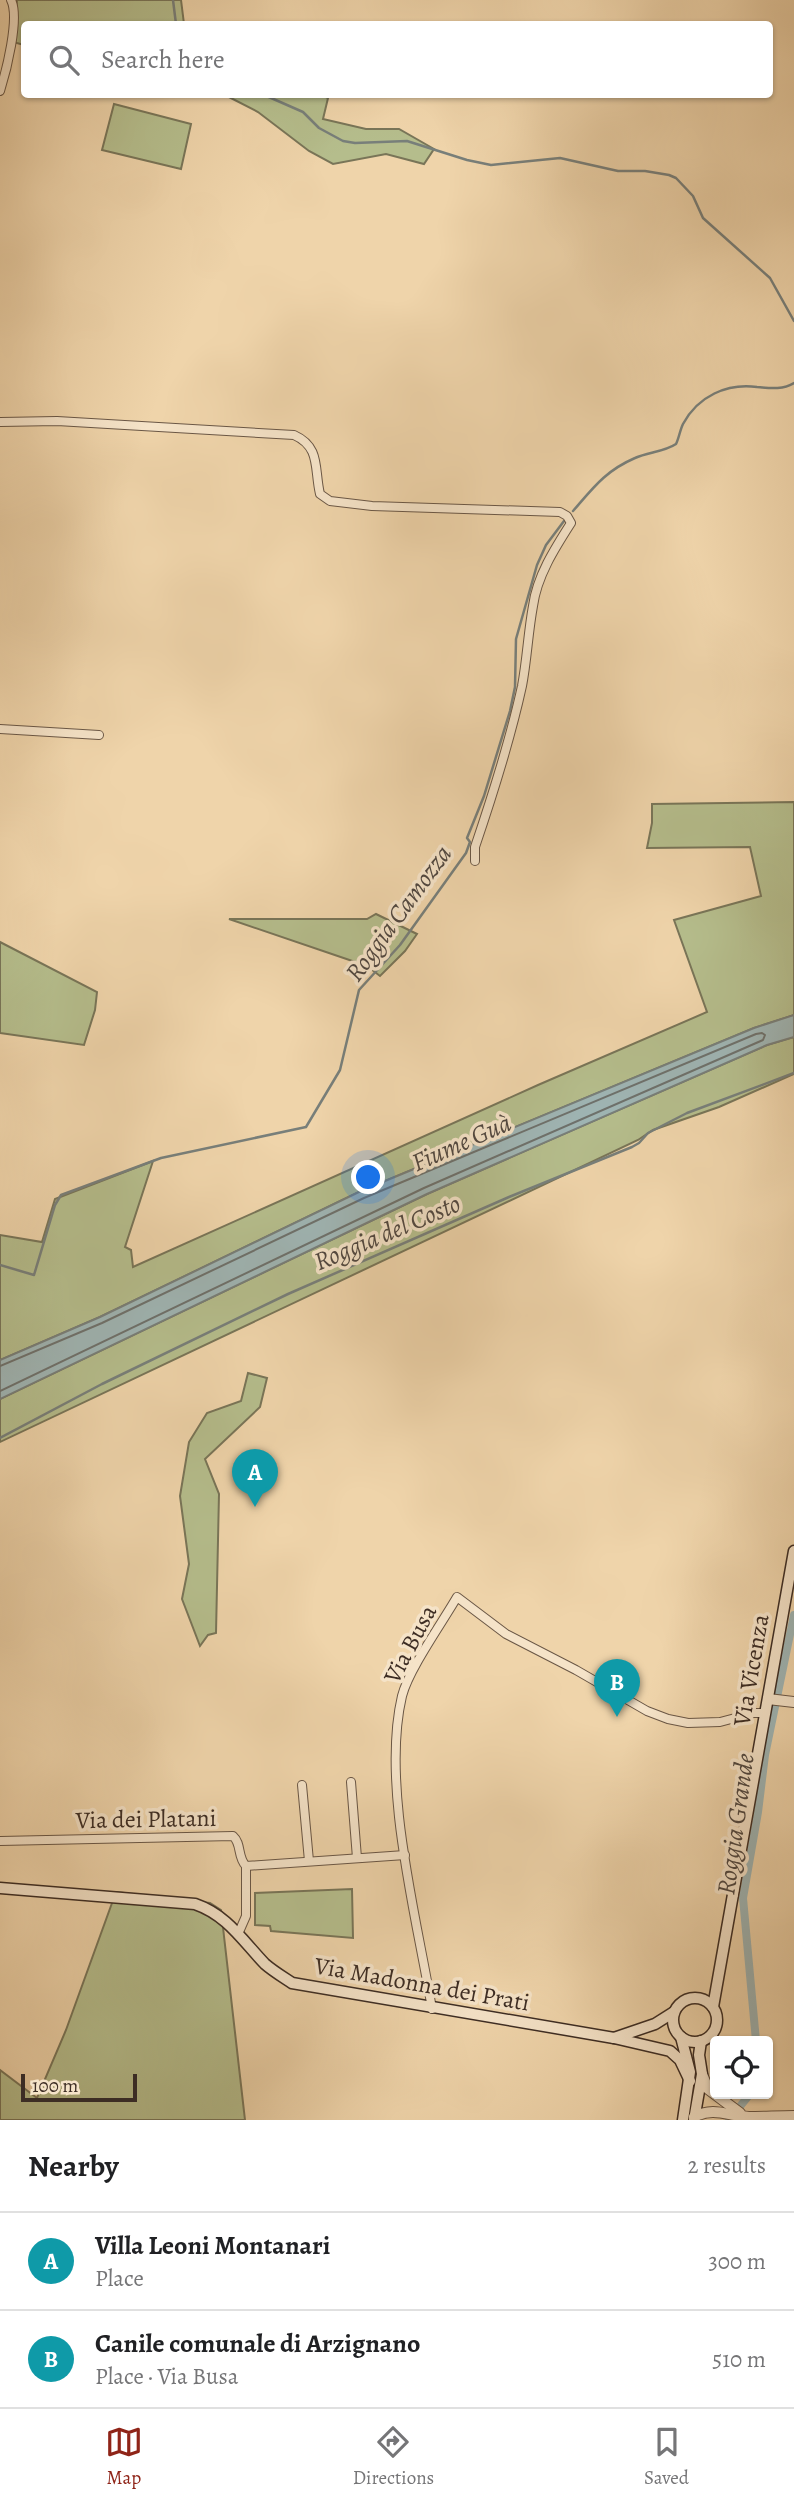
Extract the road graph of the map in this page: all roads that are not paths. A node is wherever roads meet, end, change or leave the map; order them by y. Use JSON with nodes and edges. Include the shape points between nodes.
{"nodes":[{"id":1,"x":11,"y":0,"type":"edge"},
{"id":2,"x":0,"y":91,"type":"edge"},
{"id":3,"x":0,"y":422,"type":"edge"},
{"id":4,"x":0,"y":729,"type":"edge"},
{"id":5,"x":99,"y":735,"type":"dead end"},
{"id":6,"x":475,"y":860,"type":"dead end"},
{"id":7,"x":794,"y":1551,"type":"edge"},
{"id":8,"x":768,"y":1699,"type":"junction"},
{"id":9,"x":794,"y":1702,"type":"edge"},
{"id":10,"x":765,"y":1713,"type":"junction"},
{"id":11,"x":351,"y":1782,"type":"dead end"},
{"id":12,"x":302,"y":1785,"type":"dead end"},
{"id":13,"x":0,"y":1841,"type":"edge"},
{"id":14,"x":405,"y":1855,"type":"junction"},
{"id":15,"x":357,"y":1858,"type":"junction"},
{"id":16,"x":309,"y":1861,"type":"junction"},
{"id":17,"x":246,"y":1866,"type":"junction"},
{"id":18,"x":0,"y":1888,"type":"edge"},
{"id":19,"x":239,"y":1932,"type":"junction"},
{"id":20,"x":719,"y":1962,"type":"junction"},
{"id":21,"x":695,"y":1997,"type":"junction"},
{"id":22,"x":713,"y":2007,"type":"junction"},
{"id":23,"x":432,"y":2009,"type":"junction"},
{"id":24,"x":674,"y":2012,"type":"junction"},
{"id":25,"x":678,"y":2034,"type":"junction"},
{"id":26,"x":614,"y":2038,"type":"junction"},
{"id":27,"x":701,"y":2041,"type":"junction"},
{"id":28,"x":702,"y":2074,"type":"junction"},
{"id":29,"x":690,"y":2081,"type":"junction"},
{"id":30,"x":794,"y":2116,"type":"edge"},
{"id":31,"x":746,"y":2117,"type":"junction"},
{"id":32,"x":690,"y":2119,"type":"edge"}],
"edges":[{"from":1,"to":2,"type":"street","via":[[14,21]]},
{"from":3,"to":6,"type":"street","via":[[57,421],[294,435],[306,441],[314,453],[320,494],[330,501],[568,516],[571,523],[544,569],[533,604],[522,686]]},
{"from":4,"to":5,"type":"street"},
{"from":7,"to":8,"type":"main road","name":"Via Vicenza"},
{"from":8,"to":9,"type":"street"},
{"from":8,"to":10,"type":"main road","name":"Via Vicenza"},
{"from":10,"to":14,"type":"street","name":"Via Busa","via":[[720,1723],[668,1719],[506,1634],[457,1597],[403,1693],[397,1763]]},
{"from":10,"to":20,"type":"main road","name":"Via Vicenza"},
{"from":11,"to":15,"type":"street"},
{"from":12,"to":16,"type":"street"},
{"from":13,"to":17,"type":"street","name":"Via dei Platani","via":[[230,1836],[236,1838]]},
{"from":14,"to":15,"type":"street"},
{"from":14,"to":23,"type":"street","name":"Via Busa"},
{"from":15,"to":16,"type":"street"},
{"from":16,"to":17,"type":"street"},
{"from":17,"to":19,"type":"street","name":"Via dei Platani","via":[[246,1916]]},
{"from":18,"to":19,"type":"main road","name":"Via Madonna dei Prati","via":[[195,1904]]},
{"from":19,"to":23,"type":"main road","name":"Via Madonna dei Prati","via":[[266,1965],[292,1983]]},
{"from":20,"to":21,"type":"main road","name":"Via Vicenza","via":[[705,1991]]},
{"from":20,"to":22,"type":"main road","name":"Via Vicenza"},
{"from":21,"to":22,"type":"main road"},
{"from":21,"to":24,"type":"main road","name":"Via Vicenza","via":[[682,2001]]},
{"from":22,"to":27,"type":"main road","name":"Via Vicenza","via":[[715,2027]]},
{"from":23,"to":26,"type":"main road","name":"Via Madonna dei Prati"},
{"from":24,"to":25,"type":"main road"},
{"from":24,"to":26,"type":"main road","name":"Via Madonna dei Prati"},
{"from":25,"to":26,"type":"main road","name":"Via Madonna dei Prati","via":[[663,2029]]},
{"from":25,"to":27,"type":"main road"},
{"from":25,"to":29,"type":"main road","via":[[689,2061]]},
{"from":26,"to":29,"type":"main road","name":"Via Madonna dei Prati","via":[[670,2051]]},
{"from":27,"to":28,"type":"main road","name":"Via Vicenza"},
{"from":28,"to":31,"type":"street","via":[[708,2089]]},
{"from":28,"to":32,"type":"main road","name":"Via Vicenza"},
{"from":29,"to":32,"type":"main road"},
{"from":30,"to":31,"type":"street"},
{"from":31,"to":32,"type":"street","via":[[705,2111]]}]}
